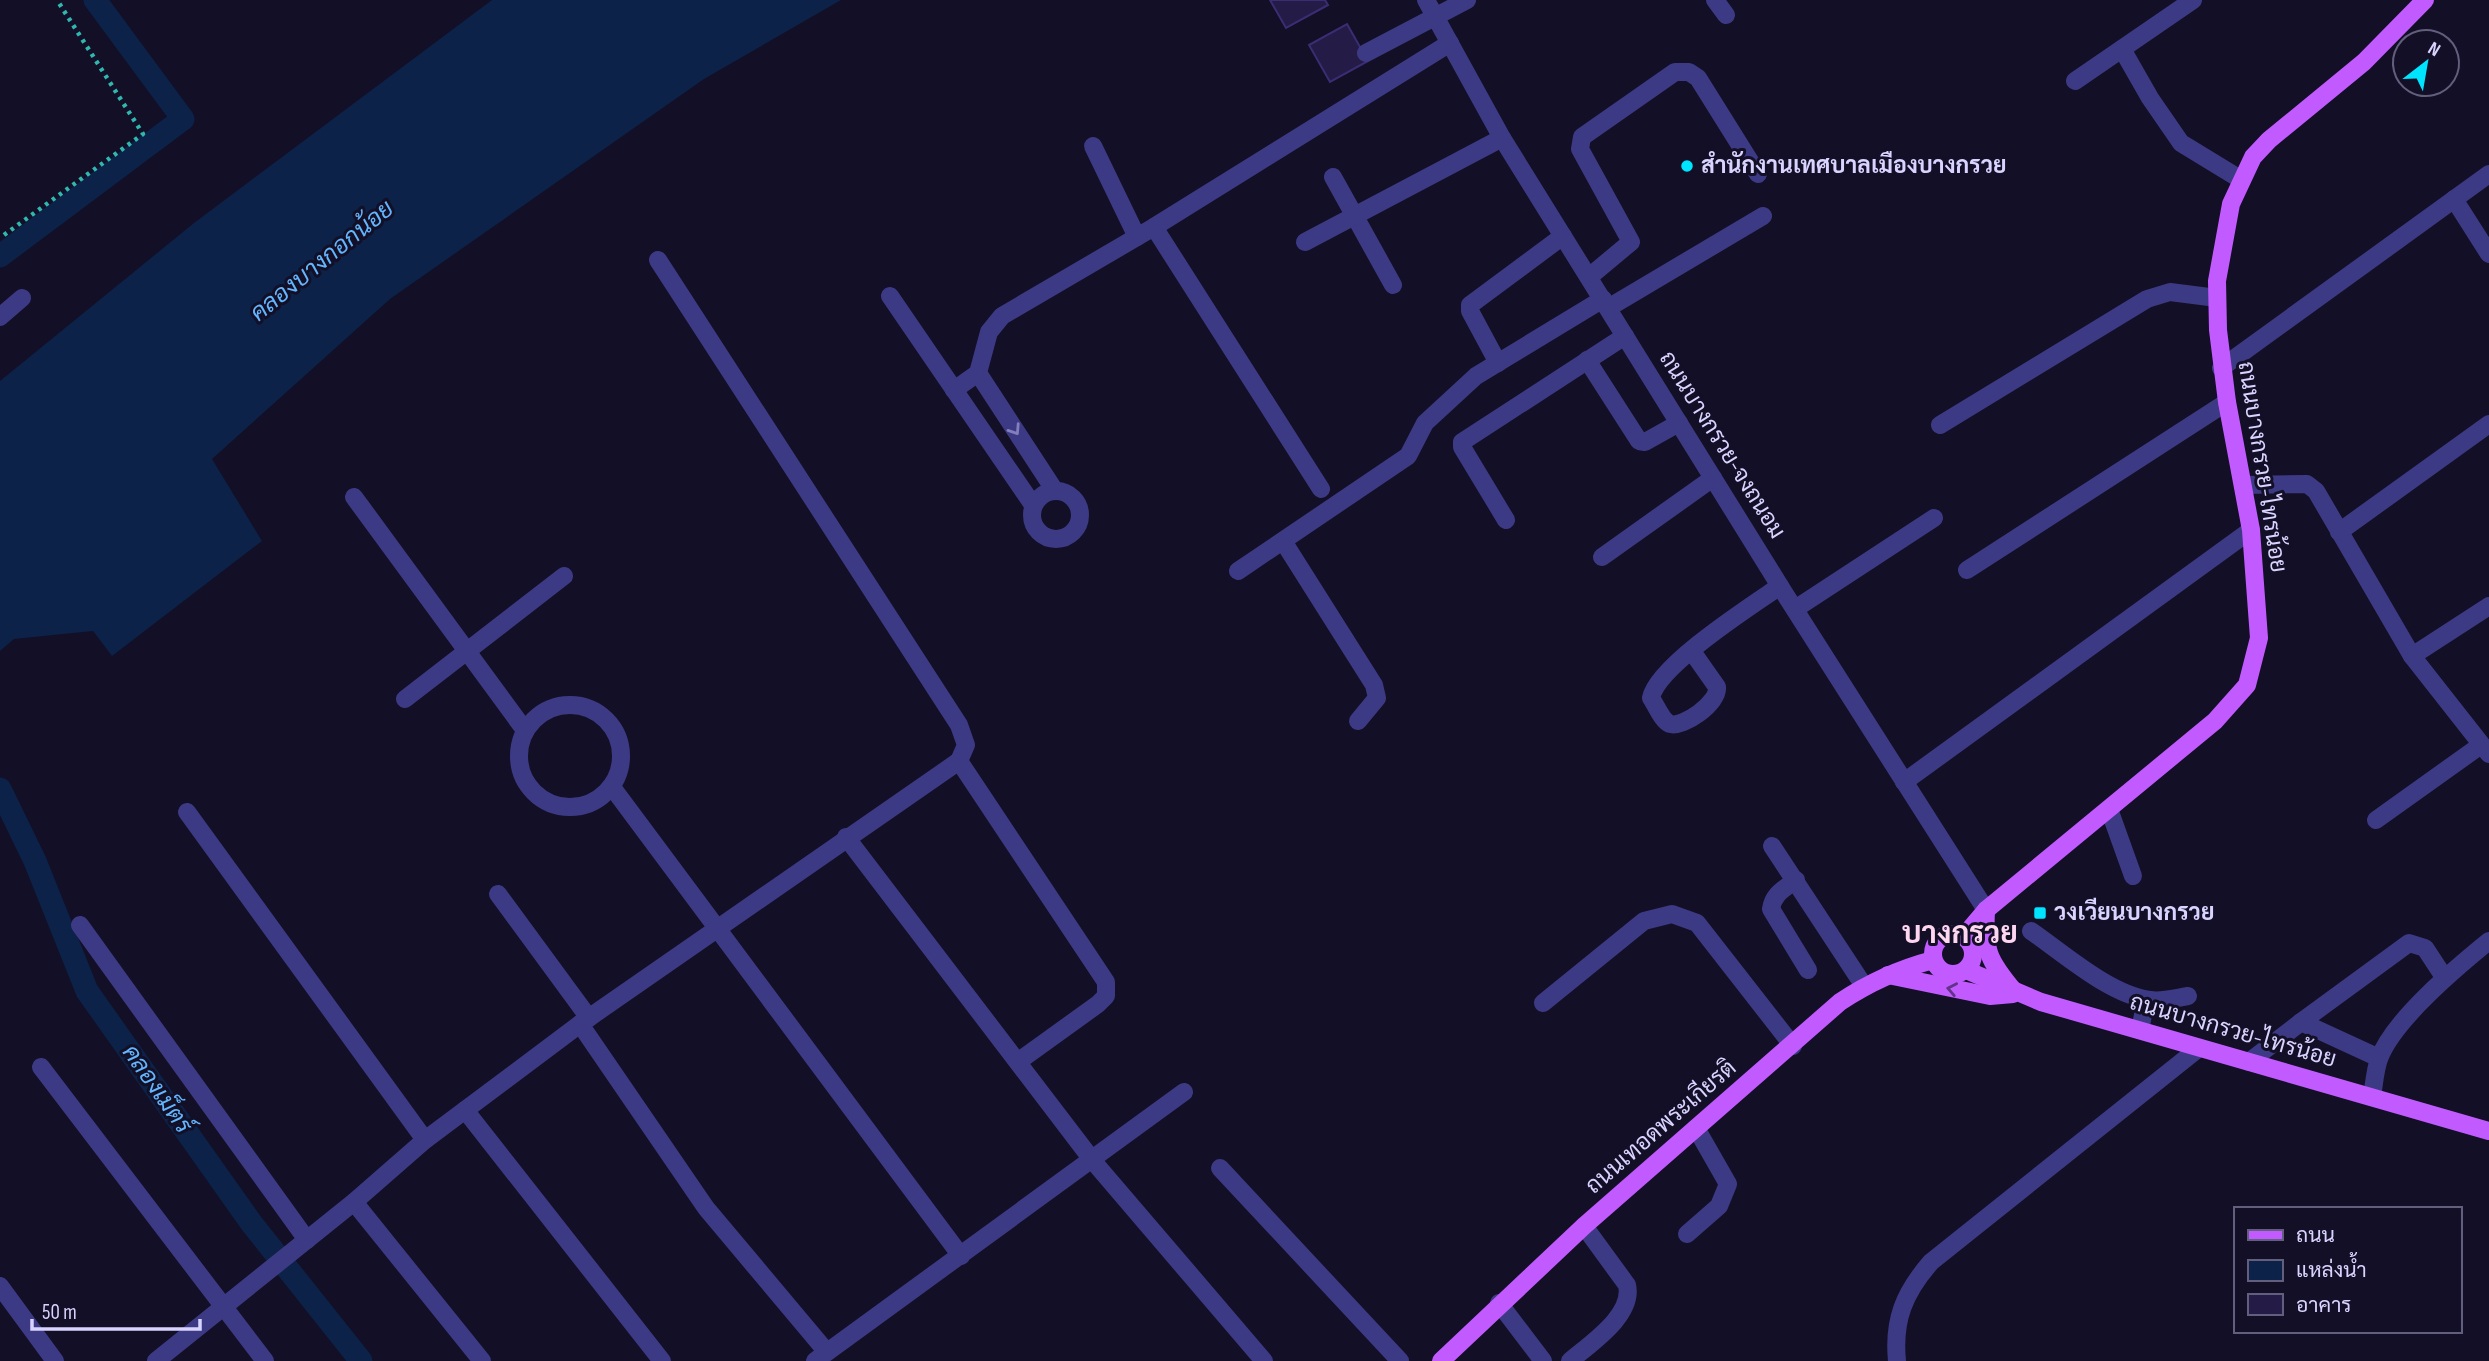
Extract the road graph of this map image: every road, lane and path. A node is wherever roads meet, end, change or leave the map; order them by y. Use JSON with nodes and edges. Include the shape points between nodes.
{"nodes":[{"id":1,"x":57,"y":0,"type":"edge"},
{"id":2,"x":1426,"y":0,"type":"edge"},
{"id":3,"x":1467,"y":0,"type":"edge"},
{"id":4,"x":2193,"y":0,"type":"edge"},
{"id":5,"x":2425,"y":0,"type":"edge"},
{"id":6,"x":1436,"y":18,"type":"junction"},
{"id":7,"x":1450,"y":43,"type":"junction"},
{"id":8,"x":2122,"y":49,"type":"junction"},
{"id":9,"x":1366,"y":53,"type":"dead end"},
{"id":10,"x":2075,"y":81,"type":"dead end"},
{"id":11,"x":1502,"y":138,"type":"junction"},
{"id":12,"x":1093,"y":146,"type":"dead end"},
{"id":13,"x":1758,"y":174,"type":"dead end"},
{"id":14,"x":2489,"y":174,"type":"edge"},
{"id":15,"x":1333,"y":177,"type":"dead end"},
{"id":16,"x":2240,"y":179,"type":"junction"},
{"id":17,"x":2454,"y":200,"type":"junction"},
{"id":18,"x":1354,"y":216,"type":"junction"},
{"id":19,"x":1763,"y":216,"type":"dead end"},
{"id":20,"x":1154,"y":227,"type":"junction"},
{"id":21,"x":4,"y":234,"type":"dead end"},
{"id":22,"x":1563,"y":236,"type":"junction"},
{"id":23,"x":1137,"y":237,"type":"junction"},
{"id":24,"x":1305,"y":242,"type":"dead end"},
{"id":25,"x":2489,"y":254,"type":"edge"},
{"id":26,"x":659,"y":260,"type":"dead end"},
{"id":27,"x":1589,"y":277,"type":"junction"},
{"id":28,"x":1393,"y":285,"type":"dead end"},
{"id":29,"x":890,"y":296,"type":"dead end"},
{"id":30,"x":22,"y":298,"type":"dead end"},
{"id":31,"x":2217,"y":298,"type":"junction"},
{"id":32,"x":1605,"y":304,"type":"junction"},
{"id":33,"x":1,"y":315,"type":"edge"},
{"id":34,"x":1625,"y":336,"type":"junction"},
{"id":35,"x":1587,"y":360,"type":"junction"},
{"id":36,"x":1498,"y":363,"type":"junction"},
{"id":37,"x":2221,"y":368,"type":"junction"},
{"id":38,"x":978,"y":373,"type":"junction"},
{"id":39,"x":954,"y":390,"type":"junction"},
{"id":40,"x":2227,"y":402,"type":"junction"},
{"id":41,"x":1679,"y":423,"type":"junction"},
{"id":42,"x":2489,"y":424,"type":"edge"},
{"id":43,"x":1940,"y":425,"type":"dead end"},
{"id":44,"x":1713,"y":478,"type":"junction"},
{"id":45,"x":2244,"y":485,"type":"junction"},
{"id":46,"x":1321,"y":489,"type":"dead end"},
{"id":47,"x":1055,"y":491,"type":"junction"},
{"id":48,"x":354,"y":497,"type":"dead end"},
{"id":49,"x":1034,"y":505,"type":"junction"},
{"id":50,"x":1934,"y":518,"type":"dead end"},
{"id":51,"x":1506,"y":520,"type":"dead end"},
{"id":52,"x":2251,"y":530,"type":"junction"},
{"id":53,"x":2339,"y":532,"type":"junction"},
{"id":54,"x":1283,"y":541,"type":"junction"},
{"id":55,"x":1602,"y":557,"type":"dead end"},
{"id":56,"x":1967,"y":570,"type":"dead end"},
{"id":57,"x":1238,"y":571,"type":"dead end"},
{"id":58,"x":564,"y":576,"type":"dead end"},
{"id":59,"x":1780,"y":586,"type":"junction"},
{"id":60,"x":2489,"y":606,"type":"edge"},
{"id":61,"x":1795,"y":609,"type":"junction"},
{"id":62,"x":467,"y":649,"type":"junction"},
{"id":63,"x":1691,"y":650,"type":"dead end"},
{"id":64,"x":2412,"y":656,"type":"junction"},
{"id":65,"x":405,"y":699,"type":"dead end"},
{"id":66,"x":1358,"y":721,"type":"dead end"},
{"id":67,"x":524,"y":729,"type":"junction"},
{"id":68,"x":2485,"y":750,"type":"edge"},
{"id":69,"x":959,"y":761,"type":"junction"},
{"id":70,"x":1905,"y":782,"type":"junction"},
{"id":71,"x":612,"y":787,"type":"junction"},
{"id":72,"x":2109,"y":809,"type":"junction"},
{"id":73,"x":187,"y":812,"type":"dead end"},
{"id":74,"x":2376,"y":820,"type":"dead end"},
{"id":75,"x":846,"y":837,"type":"junction"},
{"id":76,"x":1772,"y":846,"type":"dead end"},
{"id":77,"x":2133,"y":876,"type":"dead end"},
{"id":78,"x":1796,"y":880,"type":"junction"},
{"id":79,"x":498,"y":894,"type":"dead end"},
{"id":80,"x":1986,"y":910,"type":"junction"},
{"id":81,"x":80,"y":925,"type":"dead end"},
{"id":82,"x":715,"y":929,"type":"junction"},
{"id":83,"x":2031,"y":931,"type":"dead end"},
{"id":84,"x":1965,"y":936,"type":"junction"},
{"id":85,"x":2489,"y":941,"type":"edge"},
{"id":86,"x":1933,"y":960,"type":"junction"},
{"id":87,"x":1808,"y":970,"type":"dead end"},
{"id":88,"x":1966,"y":971,"type":"junction"},
{"id":89,"x":1888,"y":975,"type":"junction"},
{"id":90,"x":2444,"y":976,"type":"junction"},
{"id":91,"x":1864,"y":986,"type":"junction"},
{"id":92,"x":2017,"y":994,"type":"junction"},
{"id":93,"x":2188,"y":996,"type":"dead end"},
{"id":94,"x":2146,"y":1000,"type":"junction"},
{"id":95,"x":1543,"y":1003,"type":"dead end"},
{"id":96,"x":584,"y":1021,"type":"junction"},
{"id":97,"x":2301,"y":1022,"type":"junction"},
{"id":98,"x":2140,"y":1030,"type":"junction"},
{"id":99,"x":1793,"y":1046,"type":"junction"},
{"id":100,"x":2199,"y":1048,"type":"junction"},
{"id":101,"x":2379,"y":1058,"type":"junction"},
{"id":102,"x":1019,"y":1061,"type":"junction"},
{"id":103,"x":2249,"y":1062,"type":"junction"},
{"id":104,"x":41,"y":1067,"type":"dead end"},
{"id":105,"x":1184,"y":1092,"type":"dead end"},
{"id":106,"x":2372,"y":1097,"type":"junction"},
{"id":107,"x":465,"y":1111,"type":"junction"},
{"id":108,"x":1696,"y":1128,"type":"junction"},
{"id":109,"x":2489,"y":1131,"type":"edge"},
{"id":110,"x":425,"y":1140,"type":"junction"},
{"id":111,"x":1093,"y":1161,"type":"junction"},
{"id":112,"x":1220,"y":1168,"type":"dead end"},
{"id":113,"x":354,"y":1202,"type":"junction"},
{"id":114,"x":1584,"y":1226,"type":"junction"},
{"id":115,"x":1687,"y":1234,"type":"dead end"},
{"id":116,"x":307,"y":1240,"type":"junction"},
{"id":117,"x":961,"y":1256,"type":"junction"},
{"id":118,"x":0,"y":1286,"type":"edge"},
{"id":119,"x":1499,"y":1303,"type":"junction"},
{"id":120,"x":223,"y":1308,"type":"junction"},
{"id":121,"x":821,"y":1356,"type":"edge"},
{"id":122,"x":54,"y":1361,"type":"edge"},
{"id":123,"x":156,"y":1361,"type":"edge"},
{"id":124,"x":265,"y":1361,"type":"edge"},
{"id":125,"x":482,"y":1361,"type":"edge"},
{"id":126,"x":662,"y":1361,"type":"edge"},
{"id":127,"x":1264,"y":1361,"type":"edge"},
{"id":128,"x":1400,"y":1361,"type":"edge"},
{"id":129,"x":1440,"y":1361,"type":"edge"},
{"id":130,"x":1543,"y":1361,"type":"edge"},
{"id":131,"x":1570,"y":1361,"type":"edge"},
{"id":132,"x":1897,"y":1361,"type":"edge"}],
"edges":[{"from":1,"to":21,"type":"path","via":[[143,134]]},
{"from":2,"to":6,"type":"street","name":"ถนนบางกรวย-จงถนอม"},
{"from":3,"to":6,"type":"street"},
{"from":4,"to":8,"type":"street"},
{"from":5,"to":16,"type":"main road","name":"ถนนบางกรวย-ไทรน้อย","via":[[2364,62],[2269,140]]},
{"from":6,"to":7,"type":"street","name":"ถนนบางกรวย-จงถนอม"},
{"from":6,"to":9,"type":"street"},
{"from":7,"to":11,"type":"street","name":"ถนนบางกรวย-จงถนอม"},
{"from":7,"to":20,"type":"street"},
{"from":8,"to":10,"type":"street"},
{"from":8,"to":16,"type":"street","via":[[2181,143]]},
{"from":11,"to":18,"type":"street"},
{"from":11,"to":22,"type":"street","name":"ถนนบางกรวย-จงถนอม"},
{"from":12,"to":23,"type":"street"},
{"from":13,"to":27,"type":"street","via":[[1698,78],[1689,72],[1675,72],[1582,137],[1580,149],[1631,242]]},
{"from":14,"to":17,"type":"street"},
{"from":15,"to":18,"type":"street"},
{"from":16,"to":31,"type":"main road","name":"ถนนบางกรวย-ไทรน้อย","via":[[2222,237]]},
{"from":17,"to":25,"type":"street"},
{"from":17,"to":37,"type":"street"},
{"from":18,"to":24,"type":"street"},
{"from":18,"to":28,"type":"street"},
{"from":19,"to":32,"type":"street"},
{"from":20,"to":23,"type":"street"},
{"from":20,"to":46,"type":"street"},
{"from":22,"to":27,"type":"street","name":"ถนนบางกรวย-จงถนอม"},
{"from":22,"to":36,"type":"street","via":[[1470,304]]},
{"from":23,"to":38,"type":"street","via":[[1002,316],[989,332]]},
{"from":26,"to":69,"type":"street","via":[[959,725],[967,745]]},
{"from":27,"to":32,"type":"street","name":"ถนนบางกรวย-จงถนอม"},
{"from":29,"to":39,"type":"street"},
{"from":30,"to":33,"type":"street"},
{"from":31,"to":37,"type":"main road","name":"ถนนบางกรวย-ไทรน้อย"},
{"from":31,"to":43,"type":"street","via":[[2171,292],[2147,299]]},
{"from":32,"to":34,"type":"street","name":"ถนนบางกรวย-จงถนอม"},
{"from":32,"to":36,"type":"street"},
{"from":34,"to":35,"type":"street"},
{"from":34,"to":41,"type":"street","name":"ถนนบางกรวย-จงถนอม"},
{"from":35,"to":41,"type":"street","via":[[1639,441]]},
{"from":35,"to":51,"type":"street","via":[[1462,442]]},
{"from":36,"to":54,"type":"street","via":[[1476,376],[1425,423],[1408,456]]},
{"from":37,"to":40,"type":"main road","name":"ถนนบางกรวย-ไทรน้อย"},
{"from":38,"to":39,"type":"street"},
{"from":38,"to":47,"type":"street","one_way":true},
{"from":39,"to":49,"type":"street"},
{"from":40,"to":45,"type":"main road","name":"ถนนบางกรวย-ไทรน้อย"},
{"from":40,"to":56,"type":"street"},
{"from":41,"to":44,"type":"street","name":"ถนนบางกรวย-จงถนอม"},
{"from":42,"to":53,"type":"street"},
{"from":44,"to":55,"type":"street"},
{"from":44,"to":59,"type":"street","name":"ถนนบางกรวย-จงถนอม"},
{"from":45,"to":52,"type":"main road","name":"ถนนบางกรวย-ไทรน้อย"},
{"from":45,"to":53,"type":"street","via":[[2307,484],[2316,491]]},
{"from":47,"to":49,"type":"street","via":[[1042,495]]},
{"from":47,"to":49,"type":"street","via":[[1068,494],[1077,505],[1080,518],[1074,531],[1063,538],[1049,538],[1037,531],[1032,519]]},
{"from":48,"to":62,"type":"street"},
{"from":50,"to":61,"type":"street"},
{"from":52,"to":70,"type":"street"},
{"from":52,"to":72,"type":"main road","name":"ถนนบางกรวย-ไทรน้อย","via":[[2259,638],[2247,685],[2215,721]]},
{"from":53,"to":64,"type":"street"},
{"from":54,"to":57,"type":"street"},
{"from":54,"to":66,"type":"street","via":[[1374,685],[1377,698]]},
{"from":58,"to":62,"type":"street"},
{"from":59,"to":61,"type":"street","name":"ถนนบางกรวย-จงถนอม"},
{"from":59,"to":63,"type":"street"},
{"from":60,"to":64,"type":"street"},
{"from":61,"to":70,"type":"street","name":"ถนนบางกรวย-จงถนอม"},
{"from":62,"to":65,"type":"street"},
{"from":62,"to":67,"type":"street"},
{"from":64,"to":68,"type":"street"},
{"from":67,"to":71,"type":"street","via":[[518,760],[529,789],[555,806],[587,805]]},
{"from":67,"to":71,"type":"street","via":[[545,710],[572,704],[598,713],[616,734],[619,747],[621,761]]},
{"from":68,"to":74,"type":"street"},
{"from":69,"to":75,"type":"street"},
{"from":69,"to":102,"type":"street","via":[[1106,982],[1106,996],[1098,1004]]},
{"from":70,"to":80,"type":"street","name":"ถนนบางกรวย-จงถนอม"},
{"from":71,"to":82,"type":"street"},
{"from":72,"to":77,"type":"street"},
{"from":72,"to":80,"type":"main road","name":"ถนนบางกรวย-ไทรน้อย"},
{"from":73,"to":110,"type":"street"},
{"from":75,"to":82,"type":"street"},
{"from":75,"to":102,"type":"street"},
{"from":76,"to":78,"type":"street"},
{"from":78,"to":87,"type":"street","via":[[1779,892],[1771,909]]},
{"from":78,"to":91,"type":"street"},
{"from":79,"to":96,"type":"street"},
{"from":80,"to":84,"type":"main road","name":"ถนนบางกรวย-ไทรน้อย"},
{"from":80,"to":92,"type":"main road","via":[[1984,943],[1991,963]]},
{"from":81,"to":116,"type":"street"},
{"from":82,"to":96,"type":"street"},
{"from":82,"to":117,"type":"street"},
{"from":83,"to":94,"type":"street","via":[[2096,977]]},
{"from":84,"to":86,"type":"main road","via":[[1941,938],[1935,944]]},
{"from":84,"to":88,"type":"main road","via":[[1974,957]]},
{"from":85,"to":90,"type":"street"},
{"from":86,"to":88,"type":"main road","via":[[1951,974]]},
{"from":86,"to":89,"type":"main road","name":"ถนนเทอดพระเกียรติ"},
{"from":88,"to":92,"type":"main road","name":"ถนนบางกรวย-ไทรน้อย"},
{"from":89,"to":91,"type":"main road","name":"ถนนเทอดพระเกียรติ"},
{"from":92,"to":89,"type":"main road","one_way":true,"via":[[1990,996]]},
{"from":90,"to":97,"type":"street","via":[[2425,948],[2409,943]]},
{"from":90,"to":101,"type":"street"},
{"from":91,"to":99,"type":"main road","name":"ถนนเทอดพระเกียรติ"},
{"from":92,"to":98,"type":"main road","name":"ถนนบางกรวย-ไทรน้อย"},
{"from":93,"to":94,"type":"street"},
{"from":94,"to":98,"type":"street"},
{"from":95,"to":99,"type":"street","via":[[1644,921],[1672,914],[1697,923]]},
{"from":96,"to":107,"type":"street"},
{"from":96,"to":121,"type":"street","via":[[706,1208]]},
{"from":97,"to":101,"type":"street"},
{"from":97,"to":103,"type":"street"},
{"from":98,"to":100,"type":"main road","name":"ถนนบางกรวย-ไทรน้อย"},
{"from":99,"to":108,"type":"main road","name":"ถนนเทอดพระเกียรติ"},
{"from":100,"to":103,"type":"main road","name":"ถนนบางกรวย-ไทรน้อย"},
{"from":100,"to":132,"type":"street","via":[[1931,1262],[1912,1284],[1899,1311]]},
{"from":101,"to":106,"type":"street"},
{"from":102,"to":111,"type":"street"},
{"from":103,"to":106,"type":"main road","name":"ถนนบางกรวย-ไทรน้อย"},
{"from":104,"to":120,"type":"street"},
{"from":105,"to":111,"type":"street"},
{"from":106,"to":109,"type":"main road","name":"ถนนบางกรวย-ไทรน้อย"},
{"from":107,"to":110,"type":"street"},
{"from":107,"to":126,"type":"street"},
{"from":108,"to":114,"type":"main road","name":"ถนนเทอดพระเกียรติ"},
{"from":108,"to":115,"type":"street","via":[[1728,1184],[1718,1206]]},
{"from":110,"to":113,"type":"street"},
{"from":111,"to":117,"type":"street"},
{"from":111,"to":127,"type":"street"},
{"from":112,"to":128,"type":"street"},
{"from":113,"to":116,"type":"street"},
{"from":113,"to":125,"type":"street"},
{"from":114,"to":119,"type":"main road","name":"ถนนเทอดพระเกียรติ"},
{"from":114,"to":131,"type":"street","via":[[1627,1285],[1630,1297],[1623,1312]]},
{"from":116,"to":120,"type":"street"},
{"from":117,"to":121,"type":"street"},
{"from":118,"to":122,"type":"street"},
{"from":119,"to":129,"type":"main road","name":"ถนนเทอดพระเกียรติ"},
{"from":119,"to":130,"type":"street"},
{"from":120,"to":123,"type":"street"},
{"from":120,"to":124,"type":"street"}]}
